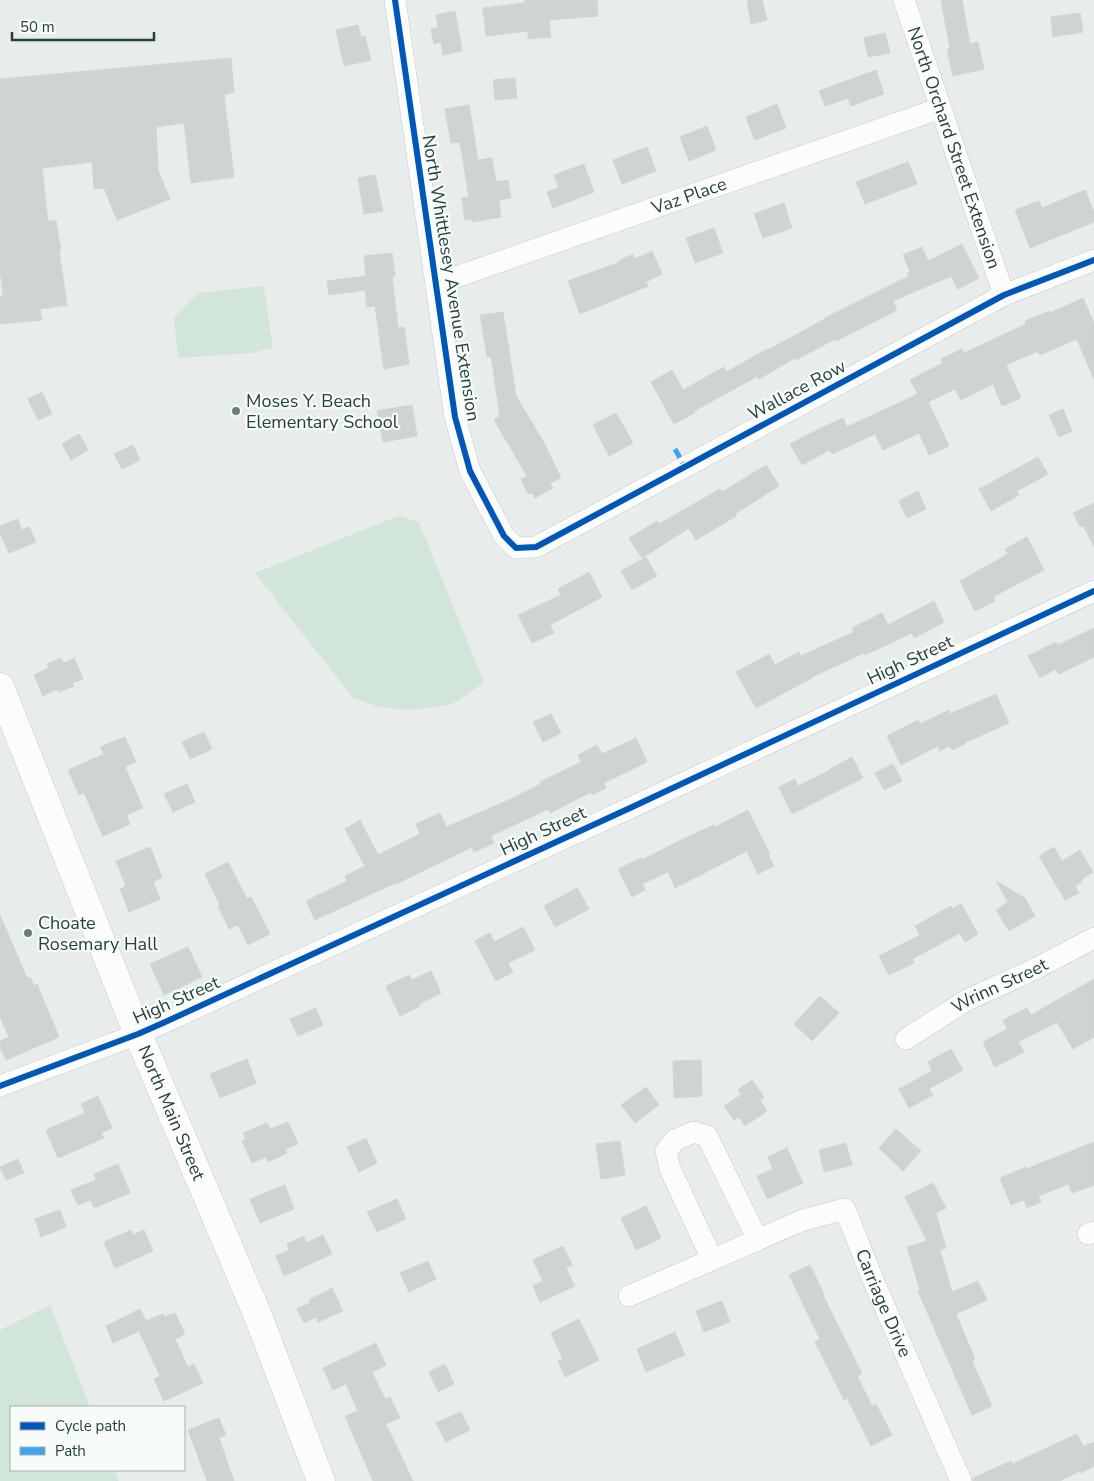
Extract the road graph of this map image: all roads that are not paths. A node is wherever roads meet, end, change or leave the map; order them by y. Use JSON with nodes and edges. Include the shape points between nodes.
{"nodes":[{"id":1,"x":395,"y":0,"type":"edge"},
{"id":2,"x":904,"y":0,"type":"edge"},
{"id":3,"x":941,"y":108,"type":"junction"},
{"id":4,"x":1094,"y":260,"type":"edge"},
{"id":5,"x":436,"y":284,"type":"junction"},
{"id":6,"x":1004,"y":295,"type":"junction"},
{"id":7,"x":516,"y":548,"type":"joint"},
{"id":8,"x":1094,"y":591,"type":"edge"},
{"id":9,"x":0,"y":687,"type":"edge"},
{"id":10,"x":1094,"y":938,"type":"edge"},
{"id":11,"x":138,"y":1034,"type":"junction"},
{"id":12,"x":906,"y":1039,"type":"dead end"},
{"id":13,"x":0,"y":1086,"type":"edge"},
{"id":14,"x":758,"y":1240,"type":"junction"},
{"id":15,"x":712,"y":1259,"type":"junction"},
{"id":16,"x":628,"y":1296,"type":"dead end"},
{"id":17,"x":321,"y":1481,"type":"edge"},
{"id":18,"x":961,"y":1481,"type":"edge"}],
"edges":[{"from":1,"to":5,"type":"street","name":"North Whittlesey Avenue Extension"},
{"from":2,"to":3,"type":"street","name":"North Orchard Street Extension"},
{"from":3,"to":5,"type":"street","name":"Vaz Place"},
{"from":3,"to":6,"type":"street","name":"North Orchard Street Extension"},
{"from":4,"to":6,"type":"street","name":"Wallace Row"},
{"from":5,"to":7,"type":"street","name":"North Whittlesey Avenue Extension","via":[[456,417],[470,471],[504,536]]},
{"from":6,"to":7,"type":"street","name":"Wallace Row","via":[[536,547]]},
{"from":8,"to":11,"type":"street","name":"High Street"},
{"from":9,"to":11,"type":"street","name":"North Main Street"},
{"from":10,"to":12,"type":"street","name":"Wrinn Street","via":[[967,1000]]},
{"from":11,"to":13,"type":"street","name":"High Street"},
{"from":11,"to":17,"type":"street","name":"North Main Street","via":[[258,1316]]},
{"from":14,"to":15,"type":"street","name":"Carriage Drive"},
{"from":14,"to":15,"type":"street","via":[[707,1136],[694,1132],[675,1140],[666,1151],[670,1169]]},
{"from":14,"to":18,"type":"street","name":"Carriage Drive","via":[[803,1220],[845,1209]]},
{"from":15,"to":16,"type":"street","name":"Carriage Drive"}]}
